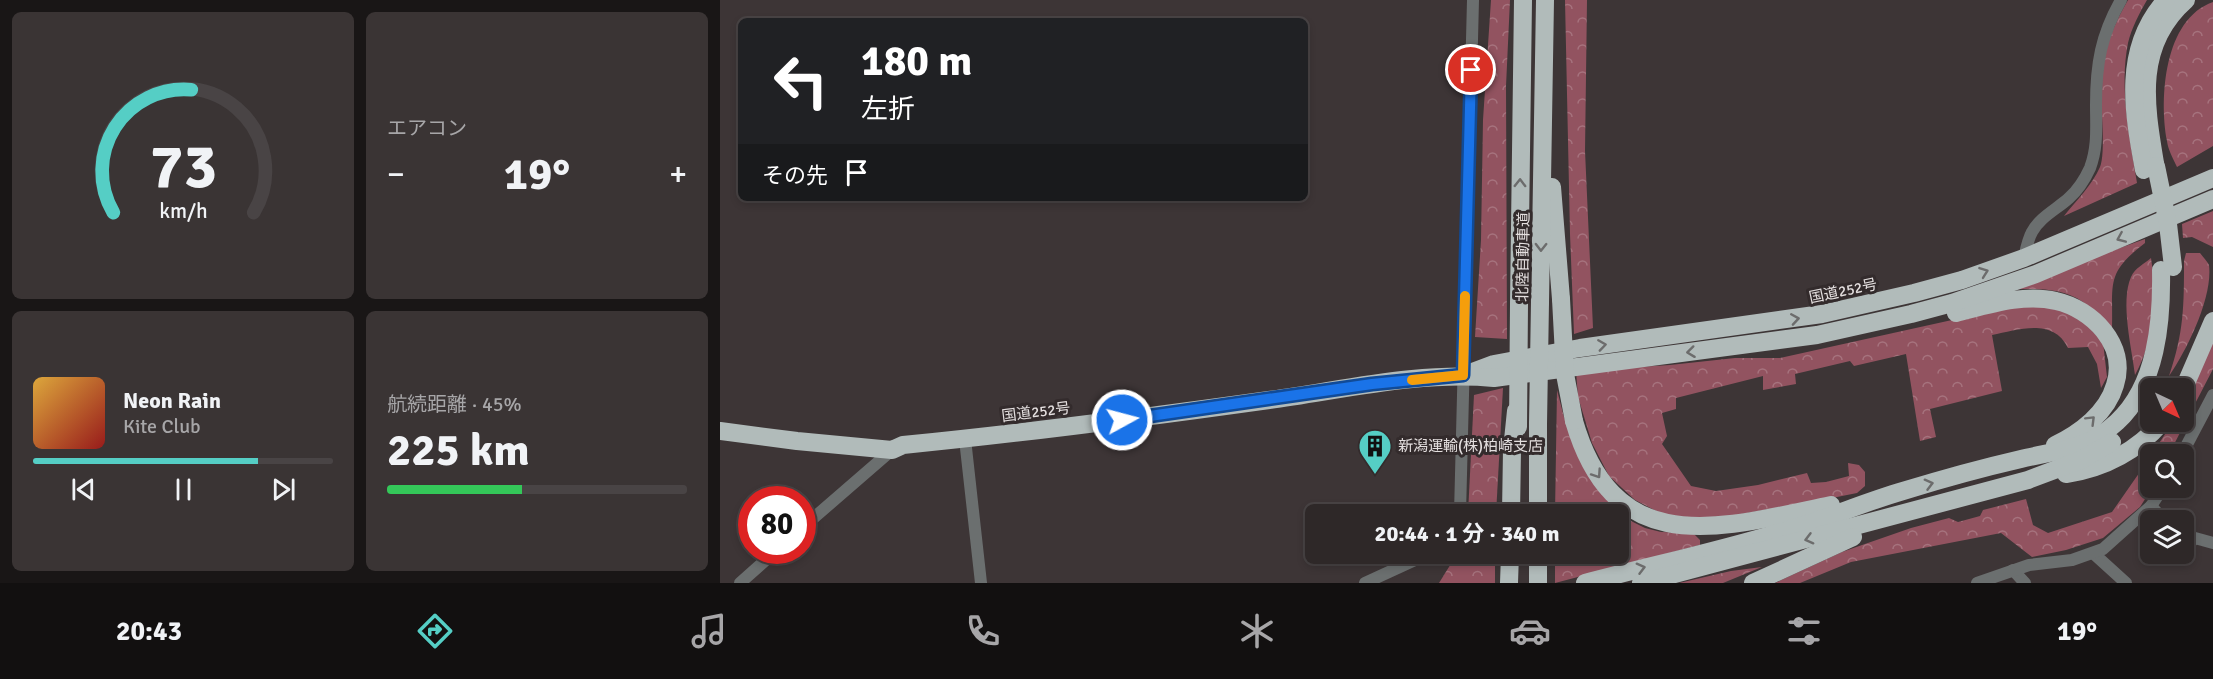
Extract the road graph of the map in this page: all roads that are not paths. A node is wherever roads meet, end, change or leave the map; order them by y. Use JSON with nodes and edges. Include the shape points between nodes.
{"nodes":[{"id":1,"x":1473,"y":0,"type":"edge"},
{"id":2,"x":1523,"y":0,"type":"edge"},
{"id":3,"x":2121,"y":0,"type":"edge"},
{"id":4,"x":2166,"y":0,"type":"edge"},
{"id":5,"x":2186,"y":0,"type":"edge"},
{"id":6,"x":1545,"y":1,"type":"edge"},
{"id":7,"x":2213,"y":167,"type":"edge"},
{"id":8,"x":2150,"y":168,"type":"junction"},
{"id":9,"x":2213,"y":178,"type":"edge"},
{"id":10,"x":2213,"y":199,"type":"edge"},
{"id":11,"x":2024,"y":258,"type":"junction"},
{"id":12,"x":2167,"y":268,"type":"junction"},
{"id":13,"x":2213,"y":321,"type":"edge"},
{"id":14,"x":1732,"y":347,"type":"junction"},
{"id":15,"x":1463,"y":375,"type":"junction"},
{"id":16,"x":2157,"y":378,"type":"edge"},
{"id":17,"x":2188,"y":378,"type":"edge"},
{"id":18,"x":2213,"y":395,"type":"edge"},
{"id":19,"x":2140,"y":411,"type":"edge"},
{"id":20,"x":1516,"y":427,"type":"junction"},
{"id":21,"x":720,"y":431,"type":"edge"},
{"id":22,"x":2152,"y":432,"type":"edge"},
{"id":23,"x":965,"y":439,"type":"junction"},
{"id":24,"x":2187,"y":444,"type":"edge"},
{"id":25,"x":892,"y":450,"type":"junction"},
{"id":26,"x":2022,"y":459,"type":"junction"},
{"id":27,"x":2028,"y":480,"type":"junction"},
{"id":28,"x":1903,"y":491,"type":"junction"},
{"id":29,"x":2156,"y":498,"type":"edge"},
{"id":30,"x":1460,"y":504,"type":"edge"},
{"id":31,"x":1512,"y":504,"type":"edge"},
{"id":32,"x":1517,"y":504,"type":"edge"},
{"id":33,"x":1538,"y":504,"type":"edge"},
{"id":34,"x":2151,"y":506,"type":"junction"},
{"id":35,"x":2155,"y":510,"type":"edge"},
{"id":36,"x":1910,"y":513,"type":"junction"},
{"id":37,"x":816,"y":516,"type":"edge"},
{"id":38,"x":2194,"y":539,"type":"edge"},
{"id":39,"x":2213,"y":543,"type":"edge"},
{"id":40,"x":2093,"y":553,"type":"junction"},
{"id":41,"x":761,"y":564,"type":"edge"},
{"id":42,"x":1406,"y":564,"type":"edge"},
{"id":43,"x":1538,"y":564,"type":"edge"},
{"id":44,"x":2013,"y":570,"type":"junction"},
{"id":45,"x":740,"y":583,"type":"edge"},
{"id":46,"x":981,"y":583,"type":"edge"},
{"id":47,"x":1365,"y":583,"type":"edge"},
{"id":48,"x":1538,"y":583,"type":"edge"},
{"id":49,"x":1585,"y":583,"type":"edge"},
{"id":50,"x":1641,"y":583,"type":"edge"},
{"id":51,"x":1753,"y":583,"type":"edge"},
{"id":52,"x":1977,"y":583,"type":"edge"},
{"id":53,"x":2025,"y":583,"type":"edge"},
{"id":54,"x":2126,"y":583,"type":"edge"}],
"edges":[{"from":1,"to":15,"type":"street"},
{"from":20,"to":2,"type":"highway","name":"北陸自動車道","one_way":true,"bridge":true},
{"from":3,"to":11,"type":"street","via":[[2100,48],[2095,155],[2081,184],[2032,232]]},
{"from":4,"to":8,"type":"highway","via":[[2146,29],[2134,70],[2134,113]]},
{"from":5,"to":8,"type":"highway","via":[[2164,24],[2150,59],[2146,111]]},
{"from":6,"to":28,"type":"highway","one_way":true,"bridge":true,"via":[[1552,189],[1565,374],[1574,421],[1587,457],[1605,485],[1644,516],[1676,526],[1714,527]]},
{"from":6,"to":33,"type":"highway","name":"北陸自動車道","one_way":true,"bridge":true},
{"from":7,"to":11,"type":"highway"},
{"from":8,"to":12,"type":"highway","bridge":true,"via":[[2168,224]]},
{"from":9,"to":11,"type":"highway","name":"国道252号"},
{"from":10,"to":14,"type":"highway","name":"国道252号","one_way":true,"via":[[2036,274],[1952,303],[1852,328]]},
{"from":15,"to":11,"type":"highway","name":"国道252号","one_way":true,"via":[[1494,364],[1580,348],[1869,305],[1962,280]]},
{"from":12,"to":16,"type":"highway","via":[[2172,308]]},
{"from":12,"to":26,"type":"highway","via":[[2154,353],[2131,407],[2094,440],[2068,450]]},
{"from":13,"to":17,"type":"highway"},
{"from":14,"to":15,"type":"highway","name":"国道252号","one_way":true,"via":[[1494,378]]},
{"from":26,"to":14,"type":"highway","one_way":true,"via":[[2077,434],[2101,410],[2116,384],[2116,358],[2105,331],[2096,320],[2069,304],[2035,298],[2015,300],[1863,333]]},
{"from":15,"to":23,"type":"highway","name":"国道252号"},
{"from":15,"to":30,"type":"street"},
{"from":18,"to":24,"type":"street"},
{"from":19,"to":27,"type":"highway","via":[[2108,445]]},
{"from":20,"to":31,"type":"highway"},
{"from":20,"to":32,"type":"highway","name":"北陸自動車道"},
{"from":21,"to":25,"type":"highway","name":"国道252号"},
{"from":22,"to":27,"type":"highway","via":[[2111,463]]},
{"from":23,"to":25,"type":"highway","name":"国道252号","via":[[903,445]]},
{"from":23,"to":46,"type":"street"},
{"from":25,"to":37,"type":"street"},
{"from":28,"to":26,"type":"highway","one_way":true},
{"from":27,"to":36,"type":"highway"},
{"from":49,"to":28,"type":"highway","one_way":true,"via":[[1791,529]]},
{"from":29,"to":34,"type":"street"},
{"from":34,"to":35,"type":"street"},
{"from":34,"to":40,"type":"street","via":[[2103,549]]},
{"from":36,"to":50,"type":"highway","one_way":true},
{"from":36,"to":51,"type":"highway"},
{"from":38,"to":39,"type":"street"},
{"from":40,"to":44,"type":"street"},
{"from":40,"to":54,"type":"street"},
{"from":41,"to":45,"type":"street"},
{"from":42,"to":47,"type":"street"},
{"from":43,"to":48,"type":"highway"},
{"from":44,"to":52,"type":"street"},
{"from":44,"to":53,"type":"street"}]}
